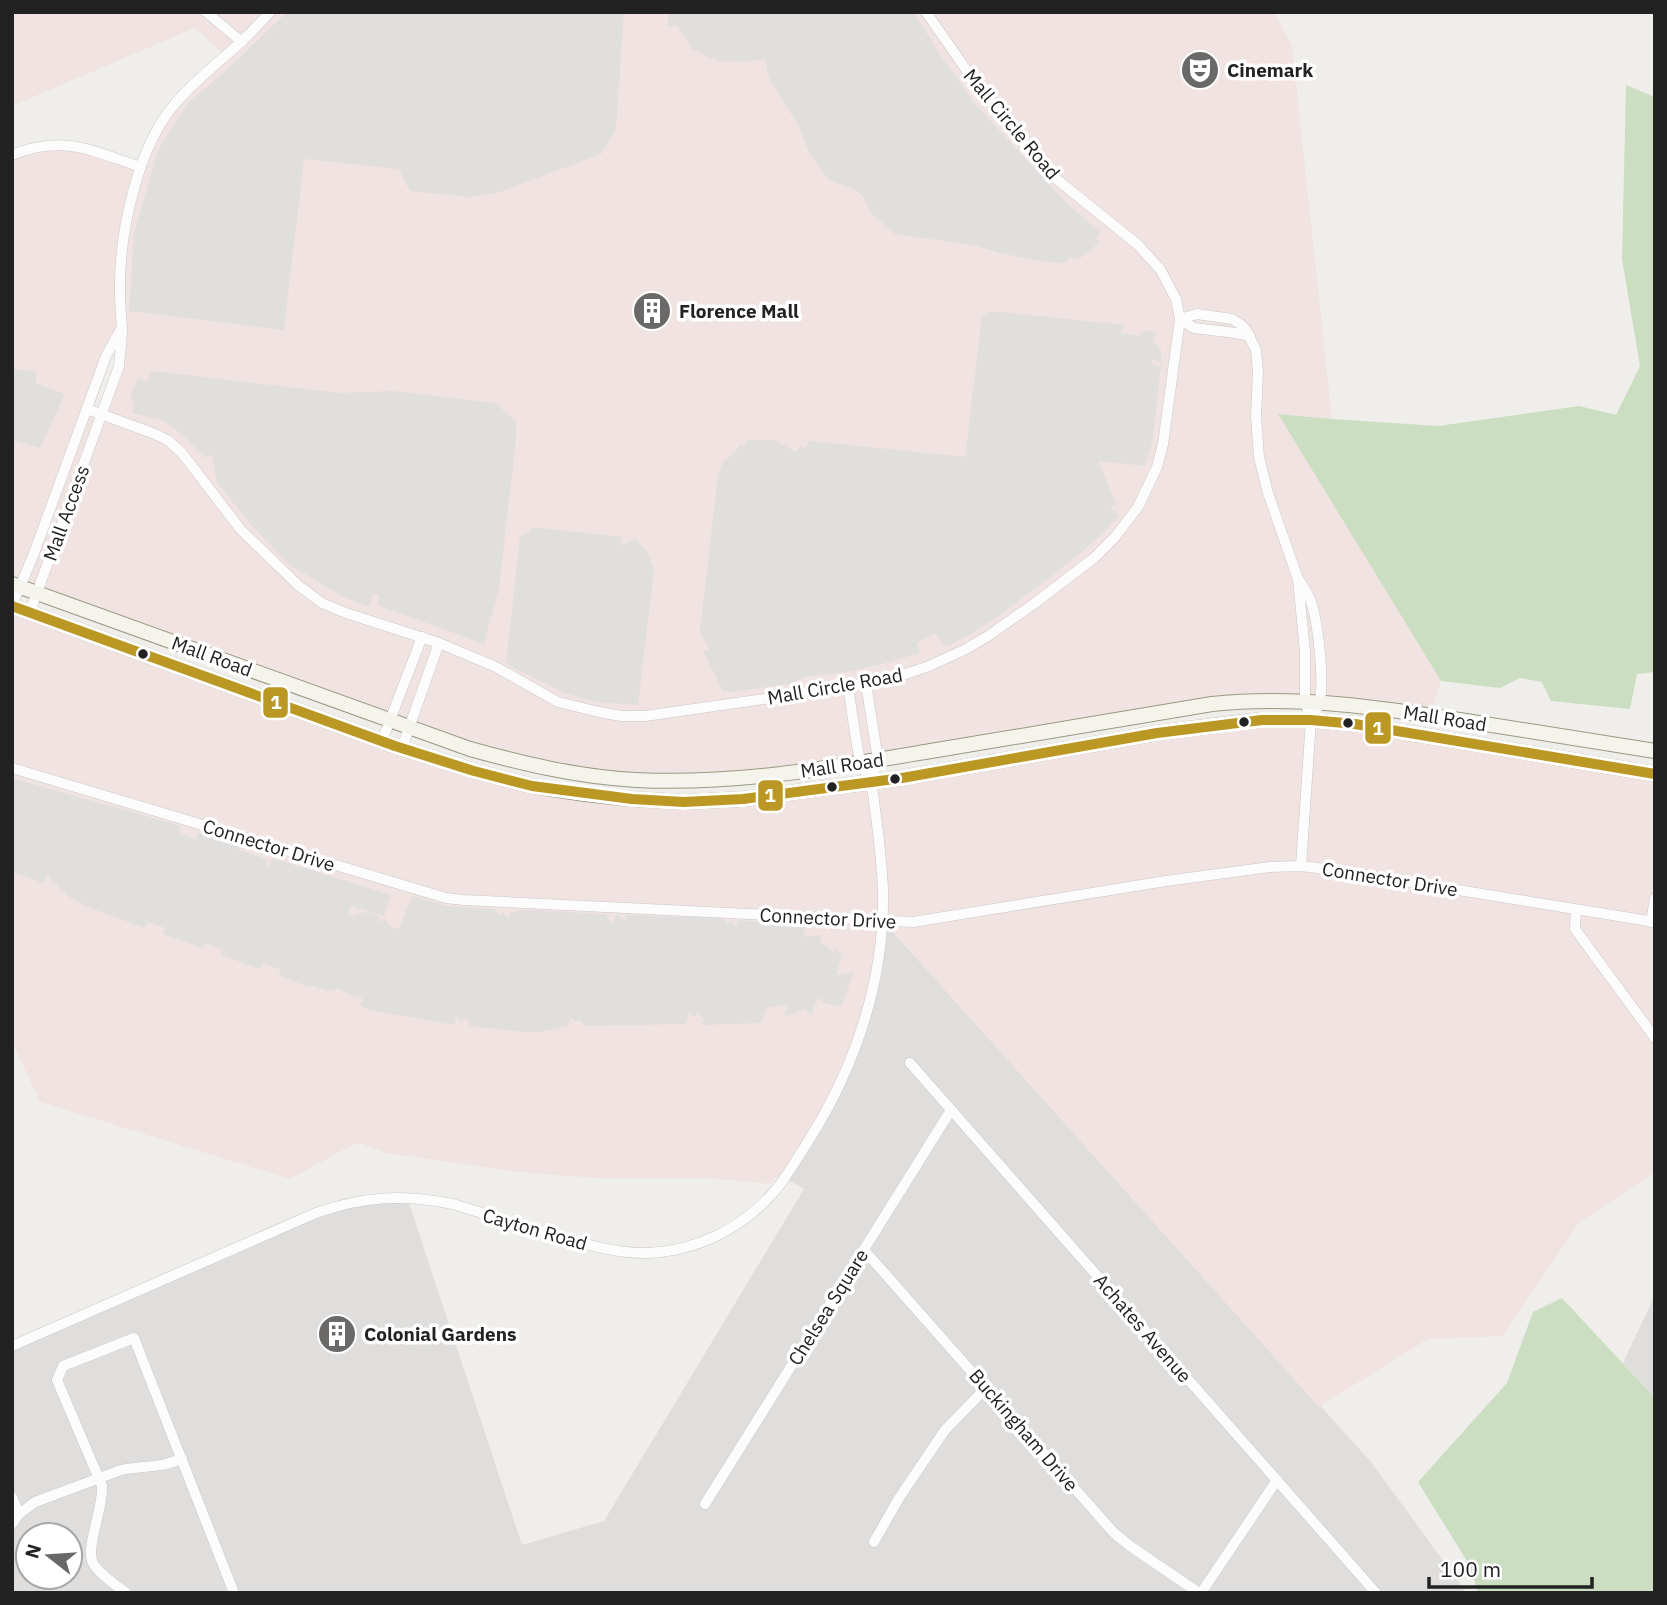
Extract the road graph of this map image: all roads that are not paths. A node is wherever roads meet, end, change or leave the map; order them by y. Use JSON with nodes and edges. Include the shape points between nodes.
{"nodes":[{"id":1,"x":206,"y":12,"type":"edge"},
{"id":2,"x":270,"y":12,"type":"edge"},
{"id":3,"x":926,"y":12,"type":"edge"},
{"id":4,"x":242,"y":42,"type":"junction"},
{"id":5,"x":12,"y":155,"type":"edge"},
{"id":6,"x":141,"y":167,"type":"junction"},
{"id":7,"x":1181,"y":319,"type":"junction"},
{"id":8,"x":122,"y":327,"type":"junction"},
{"id":9,"x":87,"y":409,"type":"junction"},
{"id":10,"x":102,"y":414,"type":"junction"},
{"id":11,"x":1298,"y":579,"type":"junction"},
{"id":12,"x":16,"y":585,"type":"edge"},
{"id":13,"x":37,"y":593,"type":"junction"},
{"id":14,"x":12,"y":605,"type":"edge"},
{"id":15,"x":30,"y":612,"type":"junction"},
{"id":16,"x":422,"y":637,"type":"junction"},
{"id":17,"x":439,"y":643,"type":"junction"},
{"id":18,"x":866,"y":683,"type":"junction"},
{"id":19,"x":848,"y":687,"type":"junction"},
{"id":20,"x":1305,"y":702,"type":"junction"},
{"id":21,"x":1320,"y":702,"type":"junction"},
{"id":22,"x":391,"y":720,"type":"junction"},
{"id":23,"x":1311,"y":720,"type":"junction"},
{"id":24,"x":409,"y":727,"type":"junction"},
{"id":25,"x":382,"y":741,"type":"junction"},
{"id":26,"x":402,"y":748,"type":"junction"},
{"id":27,"x":1655,"y":751,"type":"edge"},
{"id":28,"x":878,"y":760,"type":"junction"},
{"id":29,"x":860,"y":763,"type":"junction"},
{"id":30,"x":12,"y":768,"type":"edge"},
{"id":31,"x":1655,"y":774,"type":"edge"},
{"id":32,"x":871,"y":782,"type":"junction"},
{"id":33,"x":1301,"y":866,"type":"junction"},
{"id":34,"x":1655,"y":898,"type":"edge"},
{"id":35,"x":1576,"y":910,"type":"junction"},
{"id":36,"x":882,"y":920,"type":"junction"},
{"id":37,"x":1653,"y":922,"type":"edge"},
{"id":38,"x":1655,"y":1038,"type":"edge"},
{"id":39,"x":910,"y":1063,"type":"dead end"},
{"id":40,"x":951,"y":1110,"type":"junction"},
{"id":41,"x":864,"y":1250,"type":"junction"},
{"id":42,"x":12,"y":1346,"type":"edge"},
{"id":43,"x":986,"y":1388,"type":"junction"},
{"id":44,"x":182,"y":1458,"type":"junction"},
{"id":45,"x":98,"y":1479,"type":"junction"},
{"id":46,"x":1277,"y":1480,"type":"junction"},
{"id":47,"x":12,"y":1497,"type":"edge"},
{"id":48,"x":705,"y":1504,"type":"dead end"},
{"id":49,"x":19,"y":1514,"type":"junction"},
{"id":50,"x":12,"y":1524,"type":"edge"},
{"id":51,"x":874,"y":1542,"type":"dead end"},
{"id":52,"x":126,"y":1593,"type":"edge"},
{"id":53,"x":234,"y":1593,"type":"edge"},
{"id":54,"x":1200,"y":1593,"type":"edge"},
{"id":55,"x":1376,"y":1593,"type":"edge"}],
"edges":[{"from":1,"to":4,"type":"street"},
{"from":2,"to":4,"type":"street"},
{"from":3,"to":7,"type":"street","name":"Mall Circle Road","via":[[1044,169],[1138,244],[1160,269]]},
{"from":4,"to":6,"type":"street","via":[[173,106]]},
{"from":5,"to":6,"type":"street","via":[[43,145],[63,145]]},
{"from":6,"to":8,"type":"street","via":[[123,248]]},
{"from":7,"to":11,"type":"street","via":[[1194,328],[1250,336],[1256,349],[1259,457]]},
{"from":7,"to":18,"type":"street","name":"Mall Circle Road","via":[[1157,467],[1138,507],[1115,537],[1094,558],[988,636],[929,666]]},
{"from":8,"to":9,"type":"street"},
{"from":8,"to":10,"type":"street","via":[[119,366]]},
{"from":9,"to":10,"type":"street","name":"Mall Circle Road"},
{"from":9,"to":12,"type":"street","name":"Mall Access","via":[[33,556]]},
{"from":10,"to":13,"type":"street","name":"Mall Access"},
{"from":10,"to":16,"type":"street","name":"Mall Circle Road","via":[[169,441],[241,530],[322,603]]},
{"from":11,"to":20,"type":"street"},
{"from":11,"to":21,"type":"street","via":[[1311,601],[1318,635]]},
{"from":12,"to":13,"type":"main road","name":"Mall Road"},
{"from":12,"to":14,"type":"street","name":"Mall Access"},
{"from":13,"to":15,"type":"street","name":"Mall Access"},
{"from":13,"to":22,"type":"main road","name":"Mall Road"},
{"from":14,"to":15,"type":"main road","name":"Mall Road"},
{"from":15,"to":25,"type":"main road","name":"Mall Road"},
{"from":16,"to":17,"type":"street","name":"Mall Circle Road"},
{"from":16,"to":22,"type":"street"},
{"from":17,"to":19,"type":"street","name":"Mall Circle Road","via":[[496,667],[558,702],[621,716]]},
{"from":17,"to":24,"type":"street"},
{"from":18,"to":19,"type":"street","name":"Mall Circle Road"},
{"from":18,"to":28,"type":"street"},
{"from":19,"to":29,"type":"street"},
{"from":20,"to":21,"type":"main road","name":"Mall Road"},
{"from":20,"to":23,"type":"street"},
{"from":20,"to":28,"type":"main road","name":"Mall Road","via":[[1212,704]]},
{"from":21,"to":23,"type":"street"},
{"from":21,"to":27,"type":"main road","name":"Mall Road"},
{"from":22,"to":24,"type":"main road","name":"Mall Road"},
{"from":22,"to":25,"type":"street"},
{"from":23,"to":31,"type":"main road","name":"Mall Road"},
{"from":23,"to":32,"type":"main road","name":"Mall Road","via":[[1198,727]]},
{"from":23,"to":33,"type":"street"},
{"from":24,"to":26,"type":"street"},
{"from":24,"to":29,"type":"main road","name":"Mall Road","via":[[533,766],[635,780],[755,777]]},
{"from":25,"to":26,"type":"main road","name":"Mall Road"},
{"from":26,"to":32,"type":"main road","name":"Mall Road","via":[[532,786],[632,799],[743,799]]},
{"from":28,"to":29,"type":"main road","name":"Mall Road"},
{"from":28,"to":32,"type":"street"},
{"from":29,"to":32,"type":"street"},
{"from":30,"to":36,"type":"street","name":"Connector Drive","via":[[446,898]]},
{"from":32,"to":36,"type":"street","name":"Cayton Road","via":[[881,861]]},
{"from":33,"to":35,"type":"street","name":"Connector Drive"},
{"from":33,"to":36,"type":"street","name":"Connector Drive","via":[[1166,881],[913,922]]},
{"from":34,"to":37,"type":"street"},
{"from":35,"to":37,"type":"street","name":"Connector Drive"},
{"from":35,"to":38,"type":"street","via":[[1574,929]]},
{"from":36,"to":42,"type":"street","name":"Cayton Road","via":[[864,1022],[825,1114],[774,1192],[743,1221],[711,1239],[668,1251],[626,1252],[453,1204],[395,1197],[360,1200],[316,1213]]},
{"from":39,"to":40,"type":"street","name":"Achates Avenue"},
{"from":40,"to":41,"type":"street","name":"Chelsea Square"},
{"from":40,"to":46,"type":"street","name":"Achates Avenue"},
{"from":41,"to":43,"type":"street","name":"Buckingham Drive"},
{"from":41,"to":48,"type":"street","name":"Chelsea Square"},
{"from":43,"to":51,"type":"street","via":[[944,1430]]},
{"from":43,"to":54,"type":"street","name":"Buckingham Drive","via":[[1114,1533]]},
{"from":44,"to":45,"type":"street"},
{"from":44,"to":45,"type":"street","via":[[134,1338],[64,1366],[57,1380]]},
{"from":44,"to":53,"type":"street"},
{"from":45,"to":49,"type":"street","via":[[35,1502]]},
{"from":45,"to":52,"type":"street","via":[[103,1496],[91,1558]]},
{"from":46,"to":54,"type":"street"},
{"from":46,"to":55,"type":"street","name":"Achates Avenue"},
{"from":47,"to":49,"type":"street"},
{"from":49,"to":50,"type":"street"}]}
